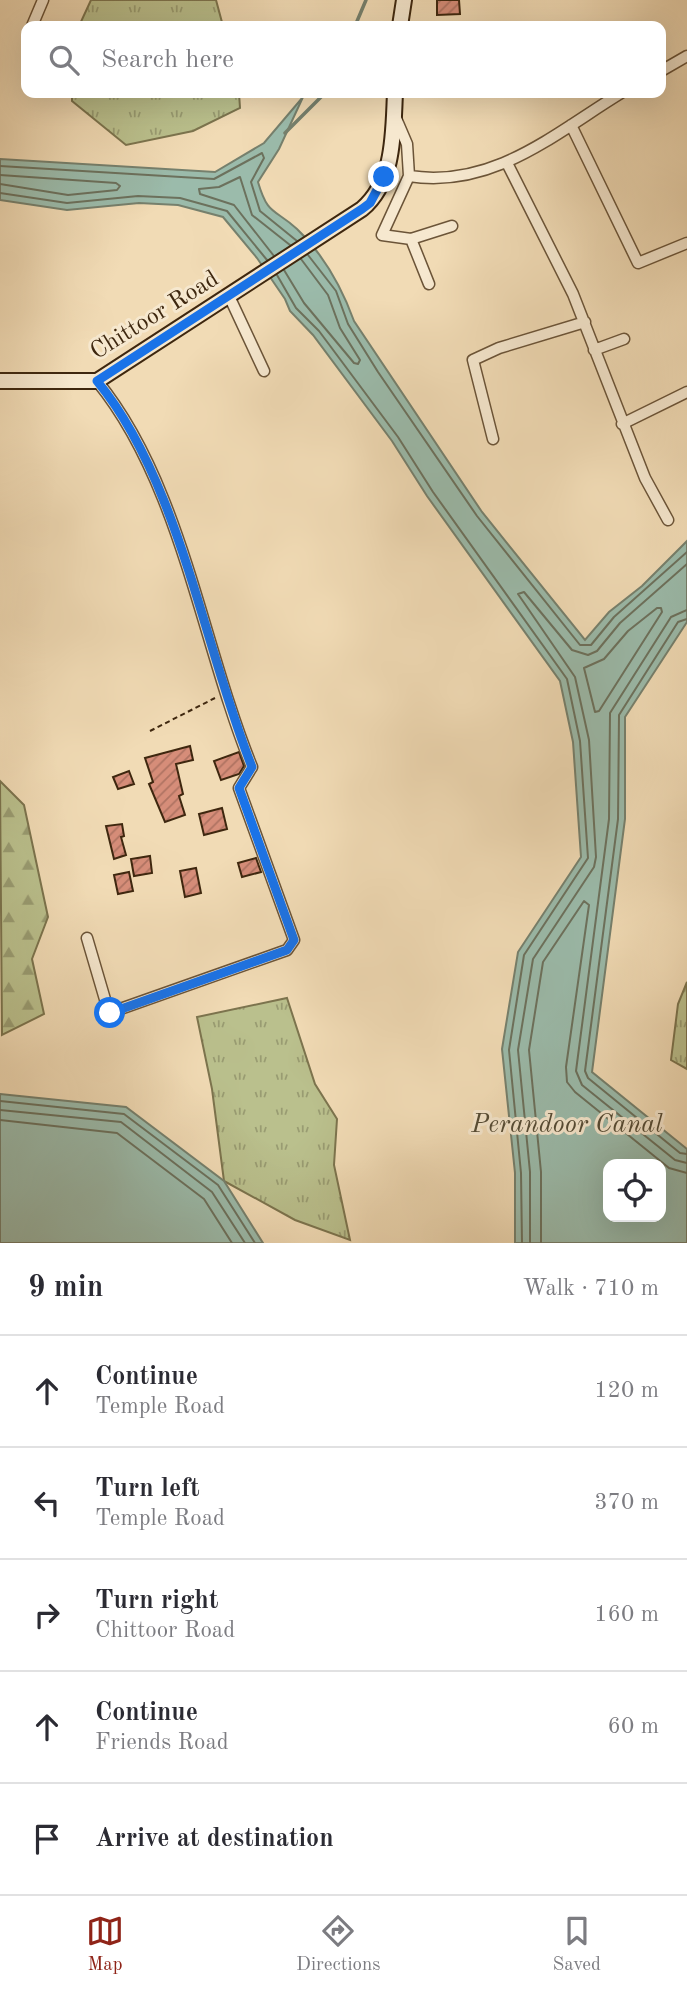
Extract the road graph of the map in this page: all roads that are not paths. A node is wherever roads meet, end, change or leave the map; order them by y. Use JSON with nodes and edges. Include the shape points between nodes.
{"nodes":[{"id":1,"x":43,"y":0,"type":"edge"},
{"id":2,"x":404,"y":0,"type":"edge"},
{"id":3,"x":34,"y":21,"type":"edge"},
{"id":4,"x":401,"y":21,"type":"edge"},
{"id":5,"x":687,"y":56,"type":"edge"},
{"id":6,"x":666,"y":68,"type":"edge"},
{"id":7,"x":395,"y":98,"type":"edge"},
{"id":8,"x":613,"y":98,"type":"edge"},
{"id":9,"x":394,"y":115,"type":"junction"},
{"id":10,"x":571,"y":125,"type":"junction"},
{"id":11,"x":507,"y":163,"type":"junction"},
{"id":12,"x":409,"y":176,"type":"junction"},
{"id":13,"x":452,"y":226,"type":"dead end"},
{"id":14,"x":411,"y":239,"type":"junction"},
{"id":15,"x":687,"y":243,"type":"edge"},
{"id":16,"x":429,"y":284,"type":"dead end"},
{"id":17,"x":229,"y":296,"type":"junction"},
{"id":18,"x":585,"y":322,"type":"junction"},
{"id":19,"x":624,"y":339,"type":"dead end"},
{"id":20,"x":594,"y":350,"type":"junction"},
{"id":21,"x":264,"y":371,"type":"dead end"},
{"id":22,"x":0,"y":381,"type":"edge"},
{"id":23,"x":97,"y":381,"type":"junction"},
{"id":24,"x":687,"y":392,"type":"edge"},
{"id":25,"x":622,"y":424,"type":"junction"},
{"id":26,"x":492,"y":439,"type":"dead end"},
{"id":27,"x":668,"y":520,"type":"dead end"},
{"id":28,"x":87,"y":939,"type":"dead end"}],
"edges":[{"from":1,"to":3,"type":"street"},
{"from":2,"to":4,"type":"main road"},
{"from":5,"to":6,"type":"street"},
{"from":7,"to":9,"type":"main road","name":"Chittoor Road"},
{"from":8,"to":10,"type":"street"},
{"from":9,"to":12,"type":"street","via":[[407,144]]},
{"from":9,"to":17,"type":"main road","name":"Chittoor Road","via":[[390,155],[376,194],[362,209]]},
{"from":10,"to":11,"type":"street"},
{"from":10,"to":15,"type":"street","via":[[638,263]]},
{"from":11,"to":12,"type":"street","via":[[475,175]]},
{"from":11,"to":18,"type":"street"},
{"from":12,"to":14,"type":"street","via":[[382,235]]},
{"from":13,"to":14,"type":"street"},
{"from":14,"to":16,"type":"street"},
{"from":17,"to":21,"type":"street"},
{"from":17,"to":23,"type":"main road","name":"Chittoor Road"},
{"from":18,"to":20,"type":"street"},
{"from":18,"to":26,"type":"street","via":[[473,360]]},
{"from":19,"to":20,"type":"street"},
{"from":20,"to":25,"type":"street"},
{"from":22,"to":23,"type":"main road","name":"Chittoor Road"},
{"from":23,"to":28,"type":"street","via":[[134,434],[159,492],[252,767],[239,788],[294,940],[287,950],[110,1013]]},
{"from":24,"to":25,"type":"street"},
{"from":25,"to":27,"type":"street"}]}
